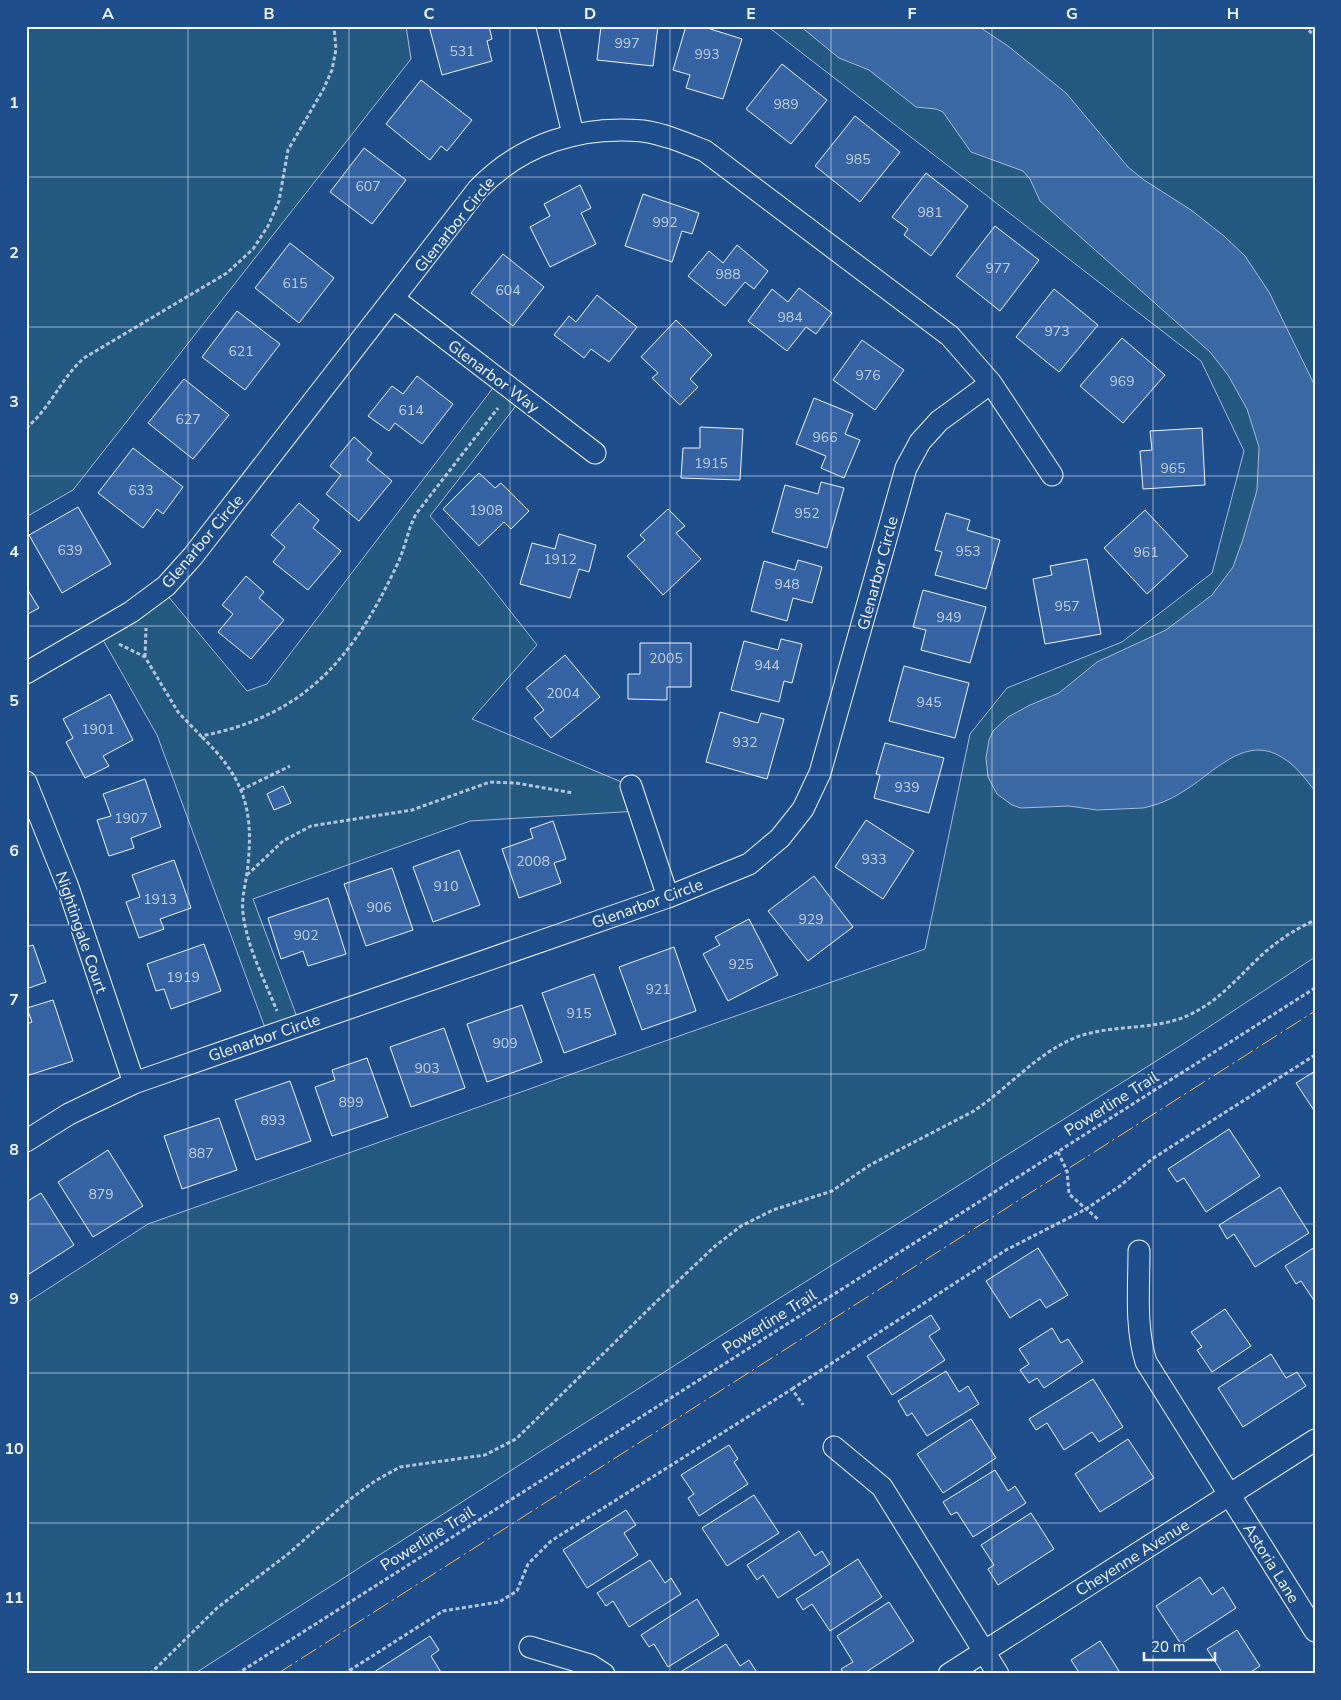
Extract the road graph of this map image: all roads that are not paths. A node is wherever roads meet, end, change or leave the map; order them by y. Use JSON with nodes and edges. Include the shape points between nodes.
{"nodes":[{"id":1,"x":546,"y":26,"type":"edge"},
{"id":2,"x":573,"y":134,"type":"junction"},
{"id":3,"x":394,"y":299,"type":"junction"},
{"id":4,"x":991,"y":383,"type":"junction"},
{"id":5,"x":595,"y":453,"type":"dead end"},
{"id":6,"x":1052,"y":475,"type":"dead end"},
{"id":7,"x":26,"y":673,"type":"edge"},
{"id":8,"x":26,"y":782,"type":"edge"},
{"id":9,"x":631,"y":786,"type":"dead end"},
{"id":10,"x":668,"y":897,"type":"junction"},
{"id":11,"x":134,"y":1083,"type":"junction"},
{"id":12,"x":26,"y":1142,"type":"edge"},
{"id":13,"x":1139,"y":1251,"type":"dead end"},
{"id":14,"x":1315,"y":1440,"type":"edge"},
{"id":15,"x":834,"y":1447,"type":"dead end"},
{"id":16,"x":1228,"y":1495,"type":"junction"},
{"id":17,"x":1315,"y":1631,"type":"edge"},
{"id":18,"x":530,"y":1647,"type":"dead end"},
{"id":19,"x":984,"y":1651,"type":"junction"},
{"id":20,"x":604,"y":1674,"type":"edge"},
{"id":21,"x":949,"y":1674,"type":"edge"},
{"id":22,"x":998,"y":1674,"type":"edge"}],
"edges":[{"from":1,"to":2,"type":"street"},
{"from":2,"to":3,"type":"street","name":"Glenarbor Circle","via":[[543,143],[493,173]]},
{"from":2,"to":4,"type":"street","name":"Glenarbor Circle","via":[[643,131],[676,139],[705,151],[950,336]]},
{"from":3,"to":5,"type":"street","name":"Glenarbor Way"},
{"from":3,"to":7,"type":"street","name":"Glenarbor Circle","via":[[166,586],[131,612]]},
{"from":4,"to":6,"type":"street","name":"Glenarbor Circle"},
{"from":4,"to":10,"type":"street","name":"Glenarbor Circle","via":[[939,421],[920,442],[906,468],[832,740],[803,809],[780,838],[749,864]]},
{"from":8,"to":11,"type":"street","name":"Nightingale Court","via":[[68,887]]},
{"from":9,"to":10,"type":"street"},
{"from":10,"to":11,"type":"street","name":"Glenarbor Circle"},
{"from":11,"to":12,"type":"street","name":"Glenarbor Circle","via":[[69,1114]]},
{"from":13,"to":16,"type":"street","name":"Astoria Lane","via":[[1138,1312],[1140,1342],[1146,1362]]},
{"from":14,"to":16,"type":"street","name":"Cheyenne Avenue"},
{"from":15,"to":19,"type":"street","via":[[882,1487]]},
{"from":16,"to":17,"type":"street","name":"Astoria Lane"},
{"from":16,"to":19,"type":"street","name":"Cheyenne Avenue"},
{"from":18,"to":20,"type":"street","via":[[590,1665]]},
{"from":19,"to":21,"type":"street","name":"Cheyenne Avenue"},
{"from":19,"to":22,"type":"street"}]}
